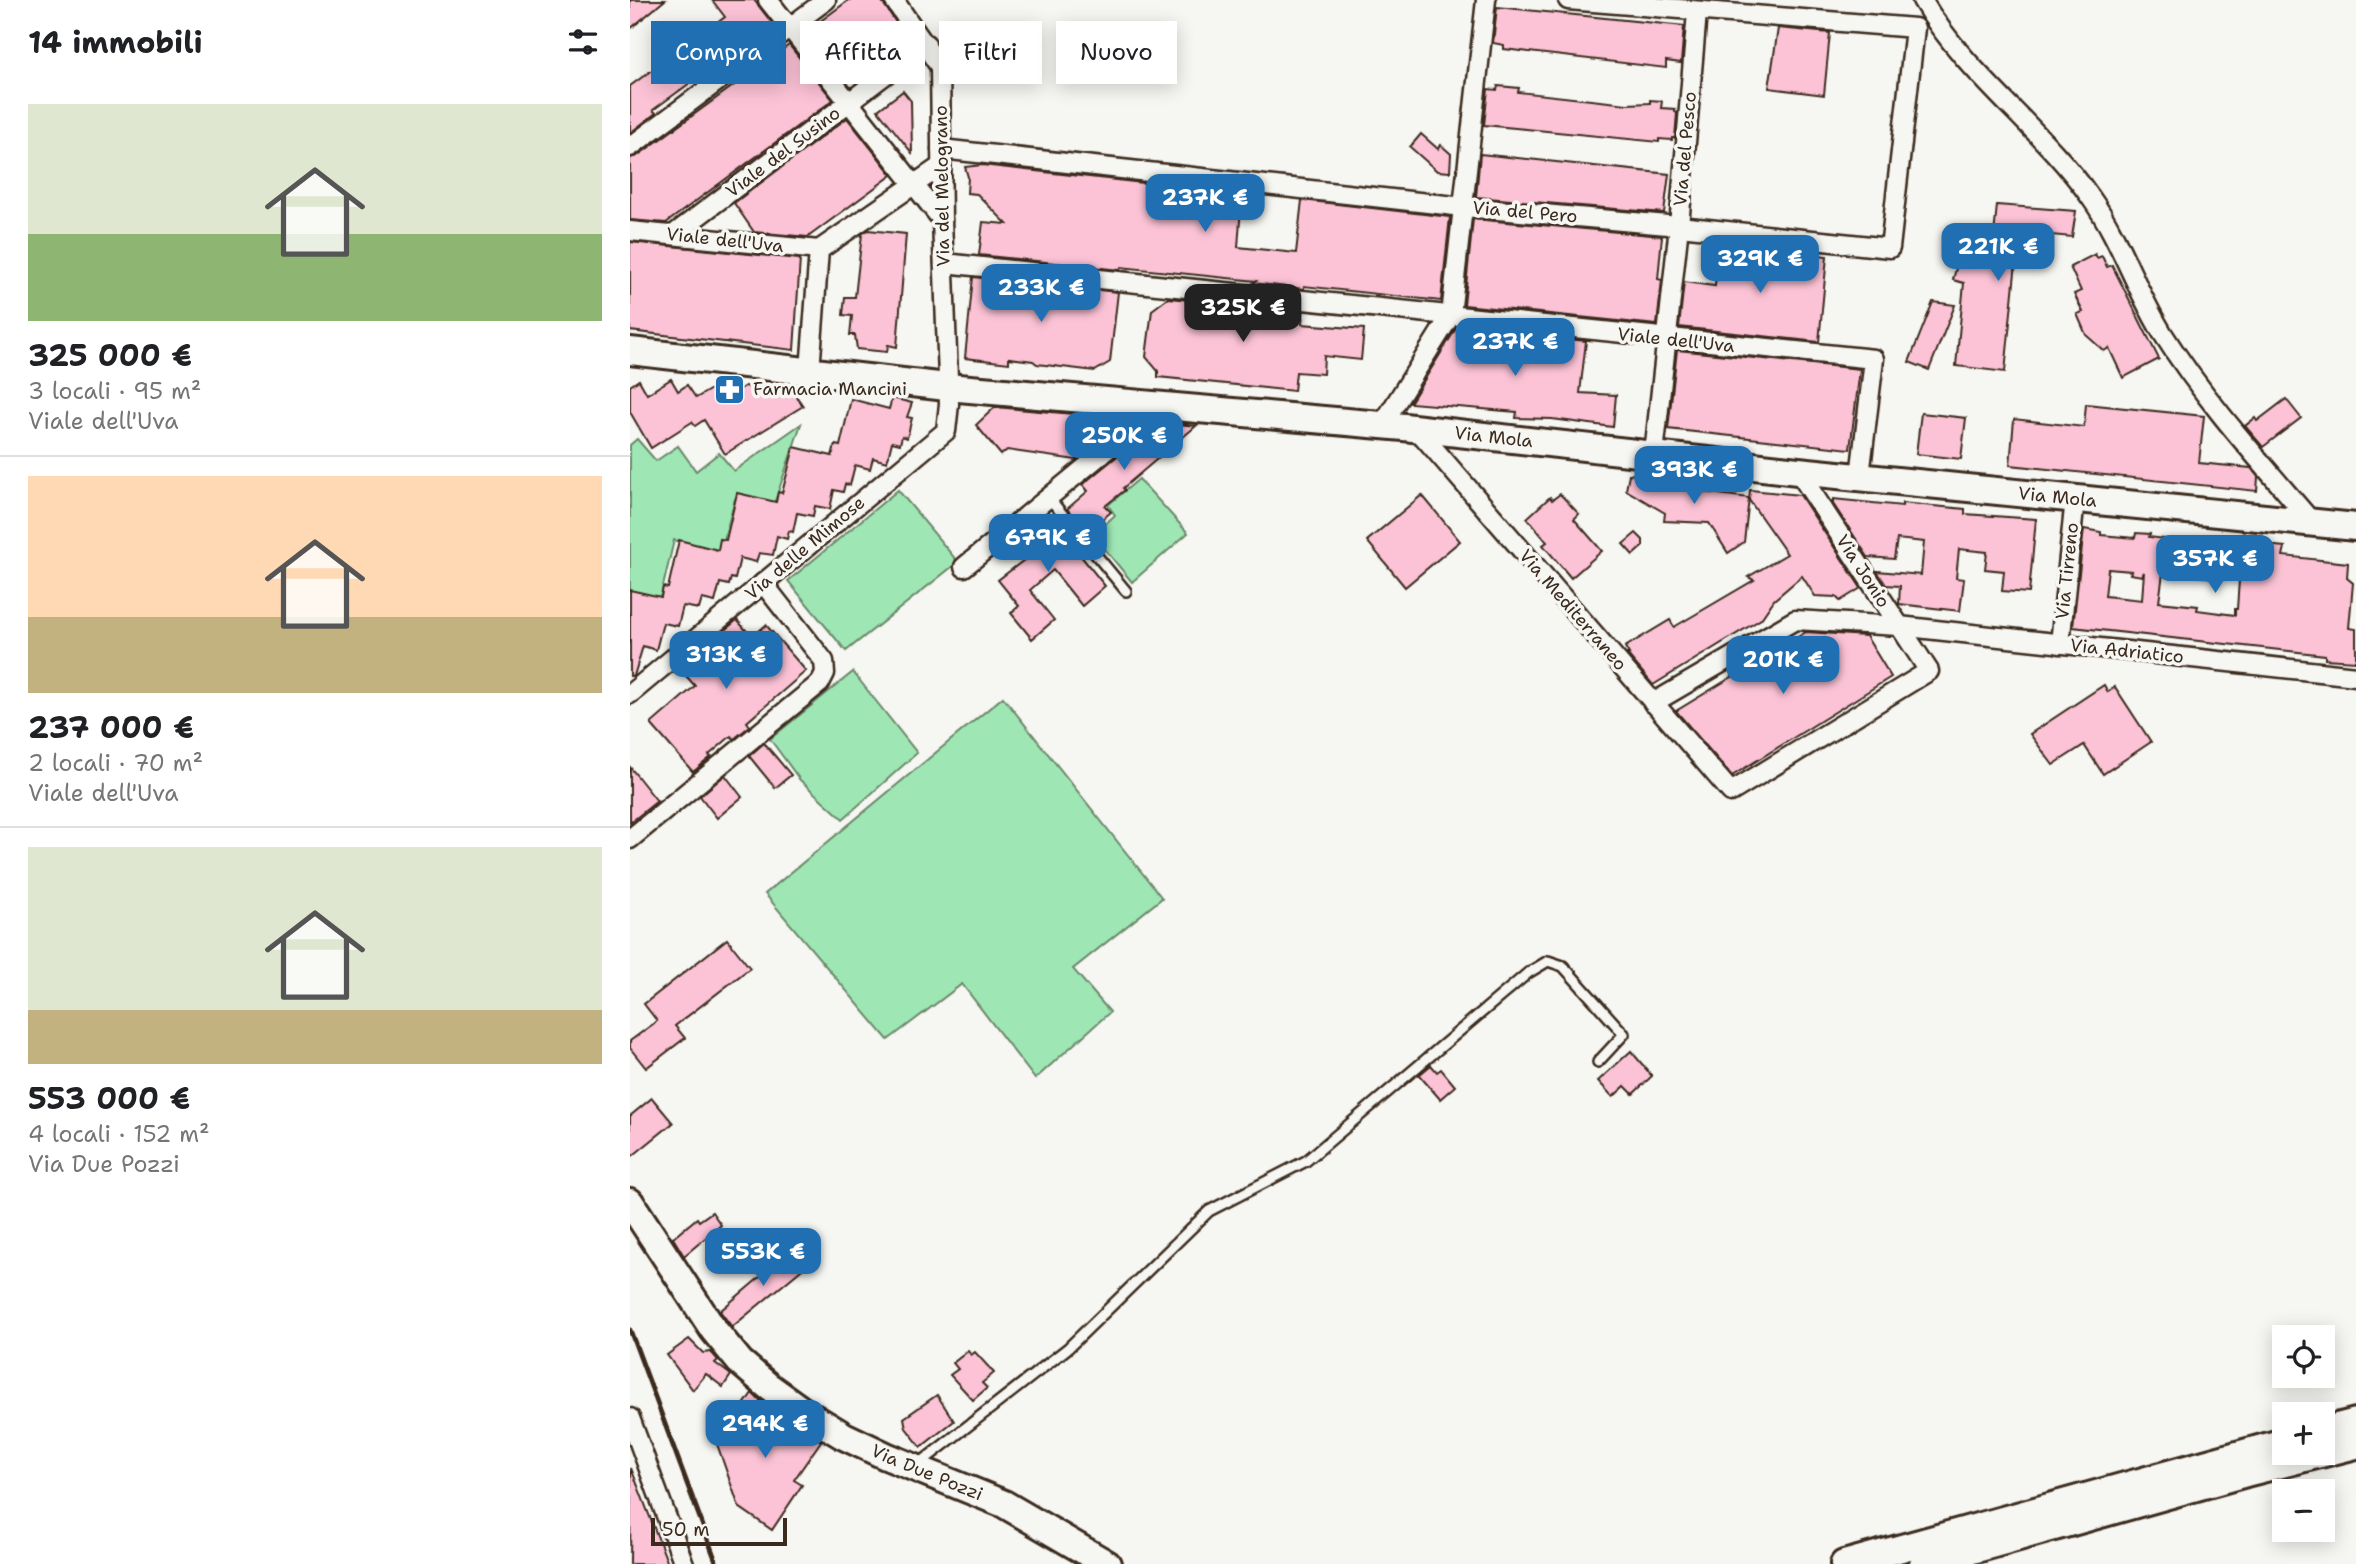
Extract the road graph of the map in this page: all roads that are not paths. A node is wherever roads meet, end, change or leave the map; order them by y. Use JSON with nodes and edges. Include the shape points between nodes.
{"nodes":[{"id":1,"x":768,"y":0,"type":"edge"},
{"id":2,"x":826,"y":0,"type":"edge"},
{"id":3,"x":894,"y":0,"type":"edge"},
{"id":4,"x":1486,"y":0,"type":"edge"},
{"id":5,"x":1567,"y":0,"type":"edge"},
{"id":6,"x":1922,"y":0,"type":"edge"},
{"id":7,"x":1697,"y":12,"type":"junction"},
{"id":8,"x":790,"y":28,"type":"junction"},
{"id":9,"x":926,"y":44,"type":"junction"},
{"id":10,"x":848,"y":103,"type":"junction"},
{"id":11,"x":630,"y":147,"type":"edge"},
{"id":12,"x":941,"y":157,"type":"junction"},
{"id":13,"x":914,"y":184,"type":"junction"},
{"id":14,"x":1464,"y":207,"type":"junction"},
{"id":15,"x":942,"y":220,"type":"junction"},
{"id":16,"x":1679,"y":226,"type":"junction"},
{"id":17,"x":630,"y":231,"type":"edge"},
{"id":18,"x":673,"y":235,"type":"junction"},
{"id":19,"x":819,"y":250,"type":"junction"},
{"id":20,"x":944,"y":263,"type":"junction"},
{"id":21,"x":1451,"y":315,"type":"junction"},
{"id":22,"x":1667,"y":339,"type":"junction"},
{"id":23,"x":630,"y":351,"type":"edge"},
{"id":24,"x":810,"y":371,"type":"junction"},
{"id":25,"x":947,"y":387,"type":"junction"},
{"id":26,"x":1160,"y":406,"type":"junction"},
{"id":27,"x":1382,"y":425,"type":"junction"},
{"id":28,"x":1416,"y":428,"type":"junction"},
{"id":29,"x":1654,"y":454,"type":"junction"},
{"id":30,"x":1798,"y":471,"type":"junction"},
{"id":31,"x":1860,"y":476,"type":"junction"},
{"id":32,"x":1049,"y":498,"type":"junction"},
{"id":33,"x":2075,"y":498,"type":"junction"},
{"id":34,"x":2312,"y":522,"type":"junction"},
{"id":35,"x":2352,"y":531,"type":"edge"},
{"id":36,"x":964,"y":567,"type":"dead end"},
{"id":37,"x":763,"y":583,"type":"junction"},
{"id":38,"x":1126,"y":591,"type":"dead end"},
{"id":39,"x":1899,"y":626,"type":"junction"},
{"id":40,"x":2060,"y":644,"type":"junction"},
{"id":41,"x":2356,"y":676,"type":"edge"},
{"id":42,"x":630,"y":694,"type":"edge"},
{"id":43,"x":1653,"y":703,"type":"junction"},
{"id":44,"x":1731,"y":792,"type":"joint"},
{"id":45,"x":630,"y":839,"type":"edge"},
{"id":46,"x":1598,"y":1062,"type":"dead end"},
{"id":47,"x":630,"y":1202,"type":"edge"},
{"id":48,"x":630,"y":1421,"type":"edge"},
{"id":49,"x":2356,"y":1422,"type":"edge"},
{"id":50,"x":2335,"y":1428,"type":"edge"},
{"id":51,"x":2272,"y":1445,"type":"edge"},
{"id":52,"x":2356,"y":1445,"type":"edge"},
{"id":53,"x":915,"y":1467,"type":"junction"},
{"id":54,"x":684,"y":1564,"type":"edge"},
{"id":55,"x":1107,"y":1564,"type":"edge"},
{"id":56,"x":1844,"y":1564,"type":"edge"},
{"id":57,"x":1923,"y":1564,"type":"edge"}],
"edges":[{"from":1,"to":8,"type":"street"},
{"from":2,"to":8,"type":"street"},
{"from":3,"to":9,"type":"street","name":"Via del Melograno"},
{"from":4,"to":14,"type":"street"},
{"from":5,"to":7,"type":"street"},
{"from":6,"to":34,"type":"street","via":[[1955,47],[2092,199],[2161,331],[2192,378]]},
{"from":7,"to":16,"type":"street","name":"Via del Pesco"},
{"from":7,"to":16,"type":"street","name":"Via del Pero","via":[[1915,28],[1891,248]]},
{"from":8,"to":10,"type":"street"},
{"from":8,"to":11,"type":"street"},
{"from":9,"to":10,"type":"street","name":"Viale del Susino"},
{"from":9,"to":12,"type":"street","name":"Via del Melograno","via":[[940,67]]},
{"from":10,"to":13,"type":"street"},
{"from":10,"to":18,"type":"street","name":"Viale del Susino"},
{"from":12,"to":13,"type":"street"},
{"from":12,"to":14,"type":"street","name":"Via del Pero"},
{"from":12,"to":15,"type":"street","name":"Via del Melograno"},
{"from":13,"to":15,"type":"street"},
{"from":13,"to":19,"type":"street"},
{"from":14,"to":16,"type":"street","name":"Via del Pero"},
{"from":14,"to":21,"type":"street"},
{"from":15,"to":20,"type":"street","name":"Via del Melograno"},
{"from":16,"to":22,"type":"street","name":"Via del Pesco"},
{"from":17,"to":18,"type":"street","name":"Viale dell'Uva"},
{"from":18,"to":19,"type":"street","name":"Viale dell'Uva"},
{"from":19,"to":24,"type":"street"},
{"from":20,"to":21,"type":"street","name":"Viale dell'Uva"},
{"from":20,"to":25,"type":"street","name":"Via del Melograno"},
{"from":21,"to":22,"type":"street","name":"Viale dell'Uva"},
{"from":21,"to":27,"type":"street"},
{"from":22,"to":29,"type":"street","name":"Via del Pesco"},
{"from":22,"to":31,"type":"street","name":"Viale dell'Uva","via":[[1874,359]]},
{"from":23,"to":24,"type":"main road","name":"Via Mola"},
{"from":24,"to":25,"type":"main road","name":"Via Mola"},
{"from":25,"to":26,"type":"main road","name":"Via Mola"},
{"from":25,"to":37,"type":"street","name":"Via delle Mimose","via":[[946,431]]},
{"from":26,"to":27,"type":"main road","name":"Via Mola"},
{"from":26,"to":32,"type":"street"},
{"from":27,"to":28,"type":"main road","name":"Via Mola"},
{"from":28,"to":29,"type":"main road","name":"Via Mola"},
{"from":28,"to":43,"type":"street","name":"Via Mediterraneo"},
{"from":29,"to":30,"type":"main road","name":"Via Mola"},
{"from":30,"to":31,"type":"main road","name":"Via Mola"},
{"from":30,"to":39,"type":"street","name":"Via Jonio"},
{"from":31,"to":33,"type":"main road","name":"Via Mola"},
{"from":32,"to":36,"type":"street"},
{"from":32,"to":38,"type":"lane"},
{"from":33,"to":34,"type":"main road","name":"Via Mola"},
{"from":33,"to":40,"type":"street","name":"Via Tirreno"},
{"from":34,"to":35,"type":"main road","name":"Via Mola"},
{"from":37,"to":42,"type":"street","name":"Via delle Mimose"},
{"from":37,"to":45,"type":"street","via":[[824,661],[820,683]]},
{"from":39,"to":40,"type":"street","name":"Via Adriatico"},
{"from":39,"to":43,"type":"street","name":"Via Adriatico","via":[[1795,620]]},
{"from":39,"to":44,"type":"street","name":"Via Jonio","via":[[1929,671]]},
{"from":40,"to":41,"type":"street","name":"Via Adriatico"},
{"from":43,"to":44,"type":"street","name":"Via Mediterraneo"},
{"from":46,"to":53,"type":"lane","via":[[1624,1034],[1563,966],[1548,961],[1306,1161],[1209,1211],[1068,1348]]},
{"from":47,"to":53,"type":"main road","name":"Via Due Pozzi","via":[[683,1287],[740,1362],[834,1430]]},
{"from":48,"to":54,"type":"street"},
{"from":49,"to":50,"type":"main road"},
{"from":51,"to":56,"type":"main road"},
{"from":52,"to":57,"type":"main road"},
{"from":53,"to":55,"type":"main road","name":"Via Due Pozzi","via":[[1004,1504]]}]}
